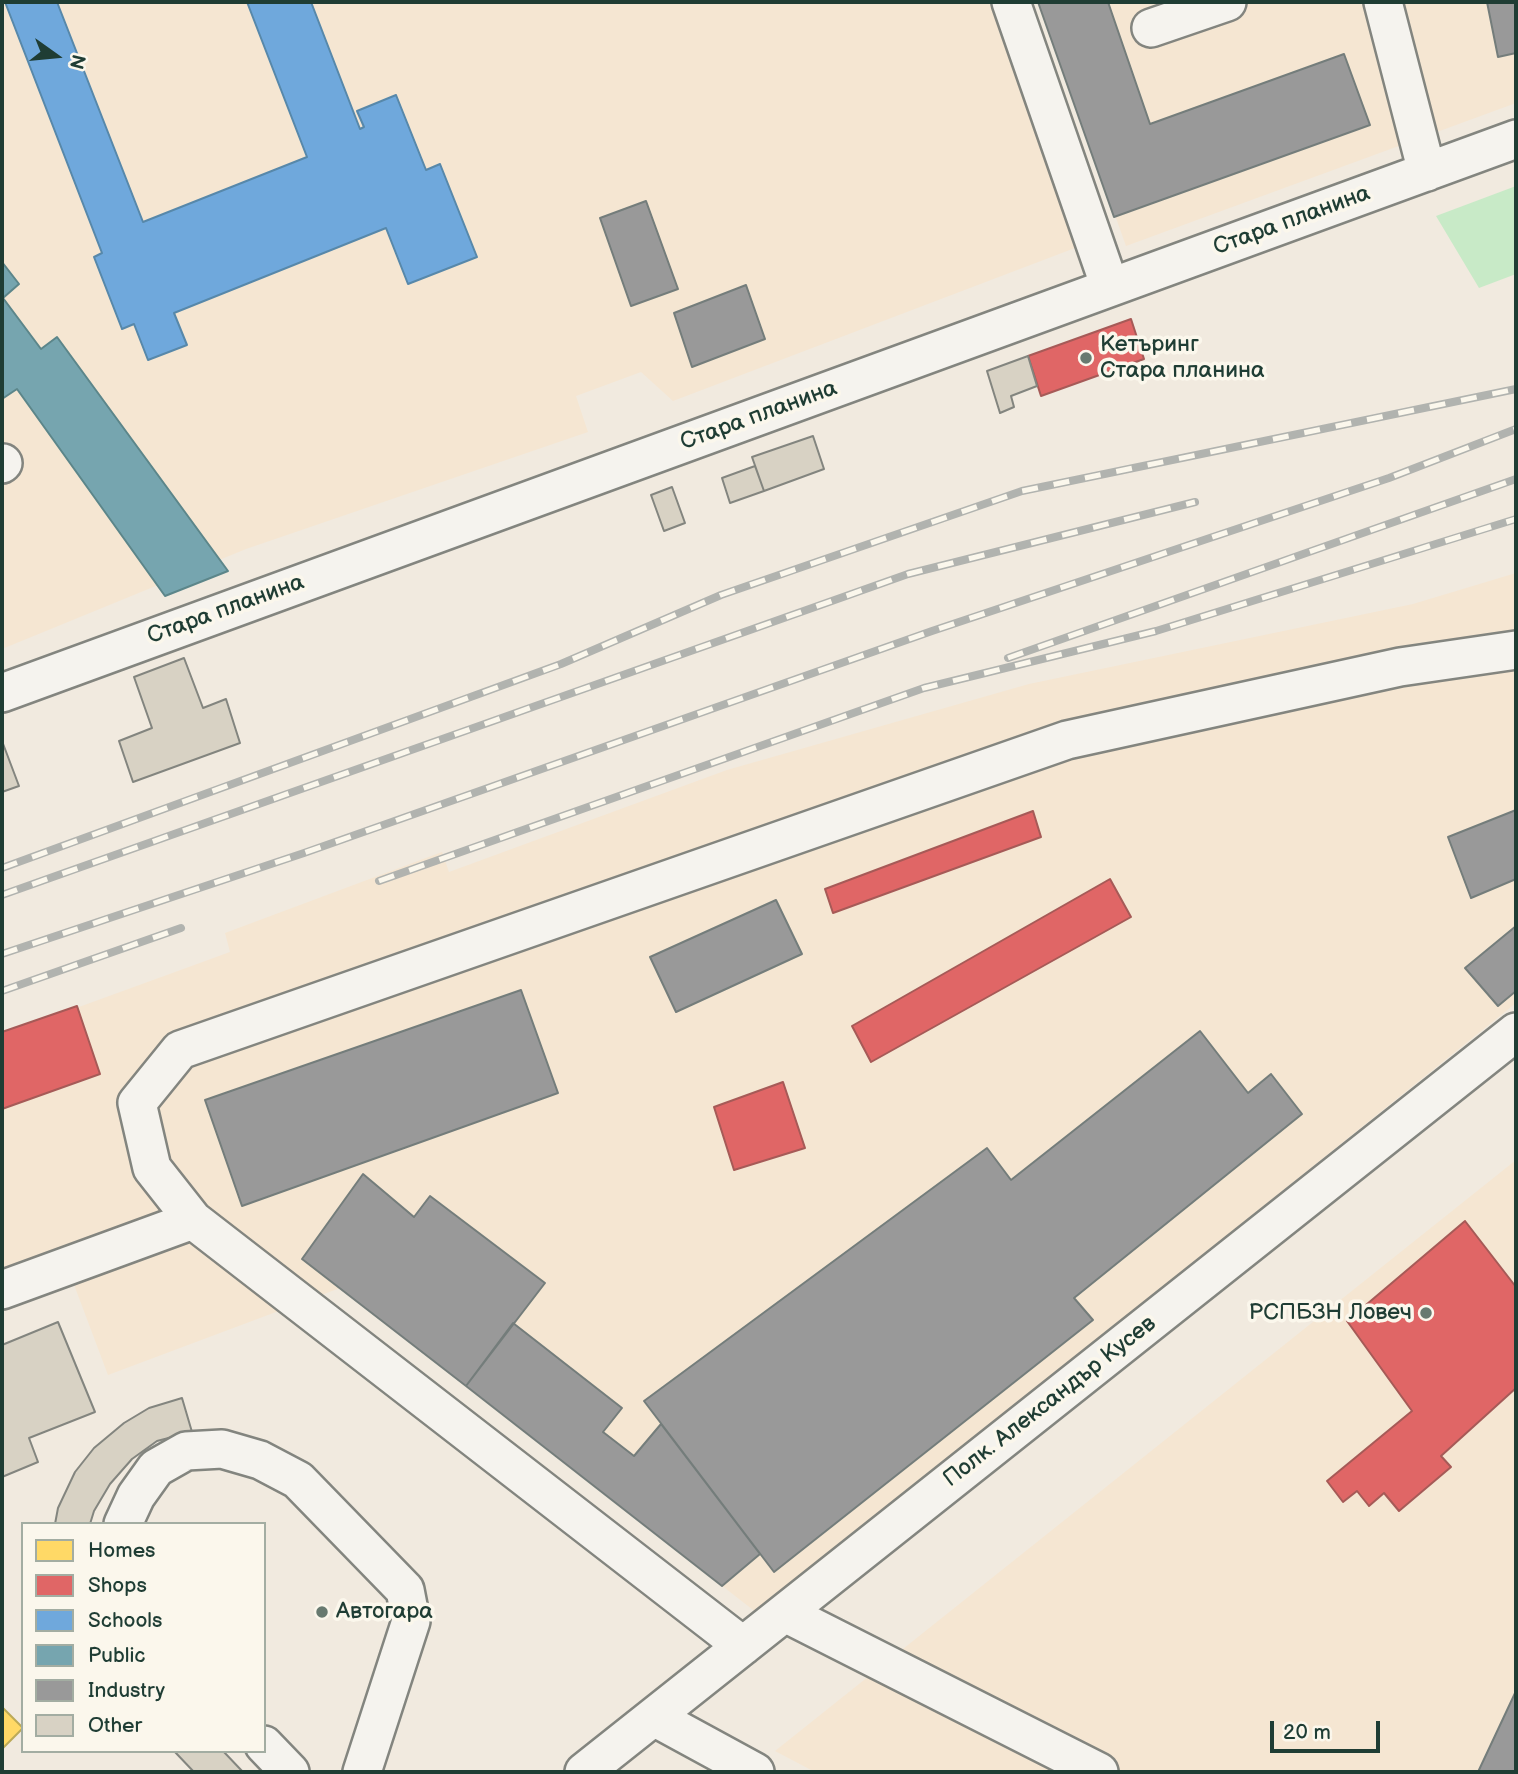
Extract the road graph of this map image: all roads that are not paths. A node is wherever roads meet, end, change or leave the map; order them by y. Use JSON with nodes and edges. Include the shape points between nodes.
{"nodes":[{"id":1,"x":1011,"y":2,"type":"edge"},
{"id":2,"x":1227,"y":2,"type":"edge"},
{"id":3,"x":1383,"y":2,"type":"edge"},
{"id":4,"x":1151,"y":28,"type":"dead end"},
{"id":5,"x":1516,"y":139,"type":"edge"},
{"id":6,"x":1427,"y":172,"type":"junction"},
{"id":7,"x":1110,"y":287,"type":"junction"},
{"id":8,"x":1516,"y":650,"type":"edge"},
{"id":9,"x":2,"y":692,"type":"edge"},
{"id":10,"x":1516,"y":1031,"type":"edge"},
{"id":11,"x":193,"y":1220,"type":"junction"},
{"id":12,"x":2,"y":1290,"type":"edge"},
{"id":13,"x":124,"y":1522,"type":"edge"},
{"id":14,"x":785,"y":1613,"type":"junction"},
{"id":15,"x":743,"y":1646,"type":"junction"},
{"id":16,"x":654,"y":1717,"type":"junction"},
{"id":17,"x":266,"y":1747,"type":"edge"},
{"id":18,"x":290,"y":1772,"type":"edge"},
{"id":19,"x":362,"y":1772,"type":"edge"},
{"id":20,"x":584,"y":1772,"type":"edge"},
{"id":21,"x":755,"y":1772,"type":"edge"},
{"id":22,"x":1099,"y":1772,"type":"edge"}],
"edges":[{"from":1,"to":7,"type":"street"},
{"from":2,"to":4,"type":"street"},
{"from":3,"to":6,"type":"street"},
{"from":5,"to":6,"type":"street","name":"Стара планина"},
{"from":6,"to":7,"type":"street","name":"Стара планина"},
{"from":7,"to":9,"type":"street","name":"Стара планина"},
{"from":8,"to":11,"type":"street","via":[[1400,667],[1068,740],[180,1050],[137,1103],[152,1168]]},
{"from":10,"to":14,"type":"street","name":"Полк. Александър Кусев"},
{"from":11,"to":12,"type":"street"},
{"from":11,"to":15,"type":"street"},
{"from":13,"to":19,"type":"street","via":[[156,1468],[186,1451],[222,1449],[260,1460],[298,1480],[405,1590],[411,1621]]},
{"from":14,"to":15,"type":"street","name":"Полк. Александър Кусев"},
{"from":14,"to":22,"type":"street"},
{"from":15,"to":16,"type":"street","name":"Полк. Александър Кусев"},
{"from":16,"to":20,"type":"street","name":"Полк. Александър Кусев"},
{"from":16,"to":21,"type":"street"},
{"from":17,"to":18,"type":"street"}]}
